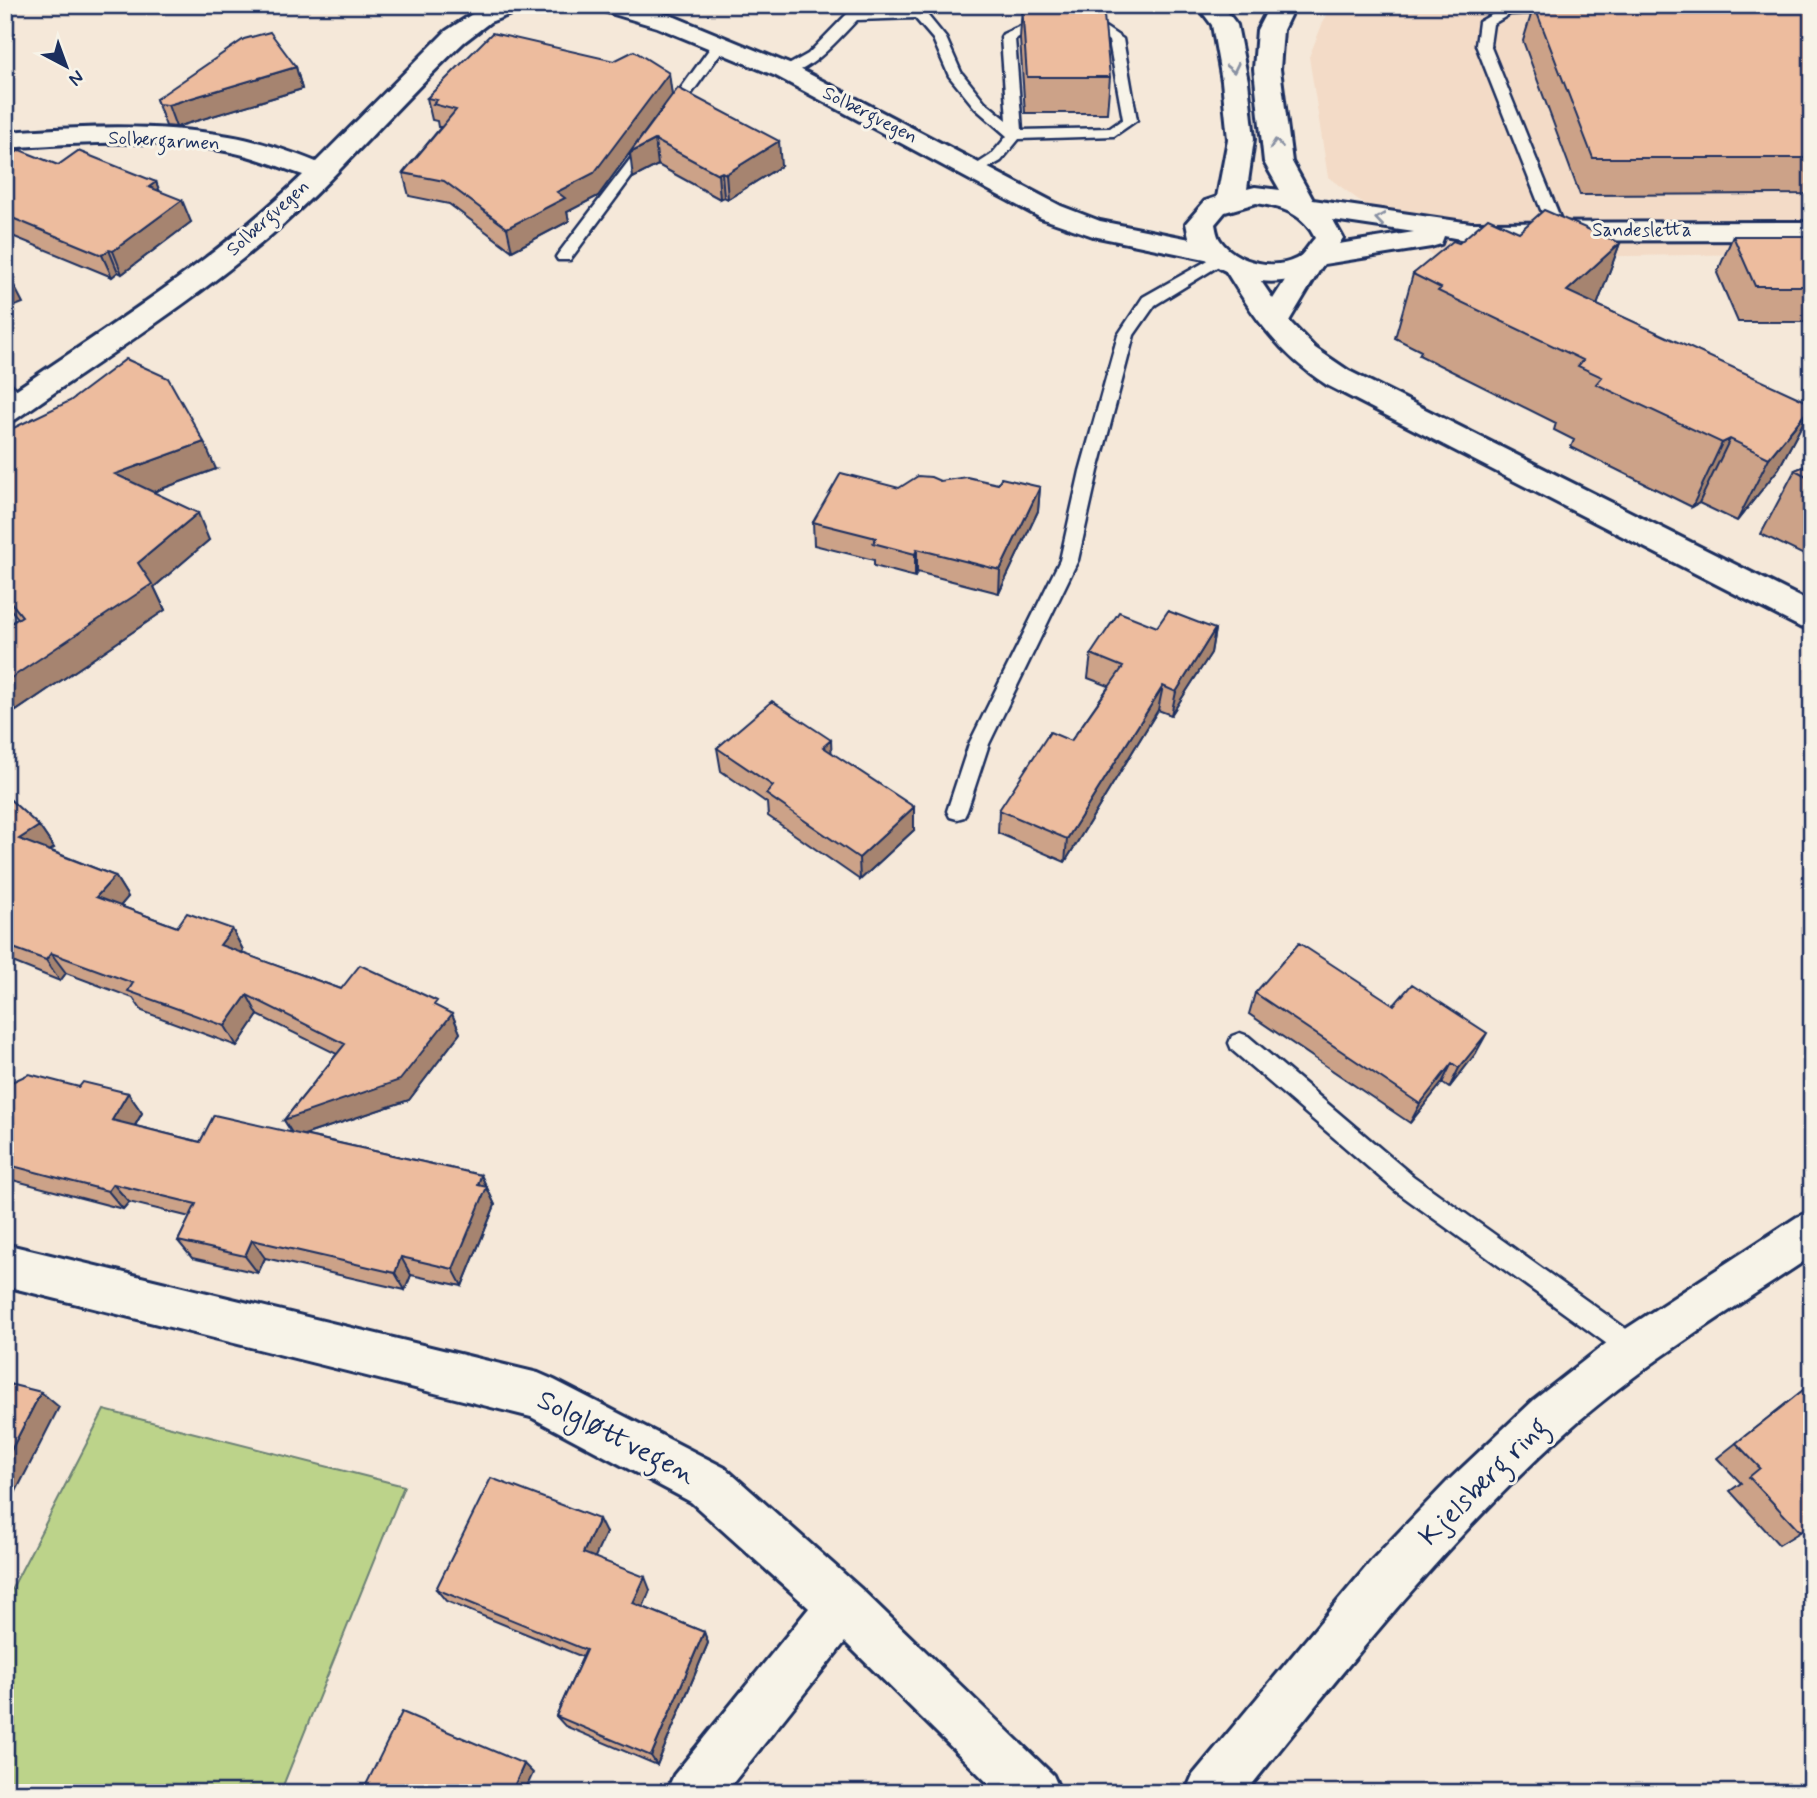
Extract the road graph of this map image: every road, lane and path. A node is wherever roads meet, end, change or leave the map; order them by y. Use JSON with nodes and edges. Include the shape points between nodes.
{"nodes":[{"id":1,"x":512,"y":5,"type":"edge"},
{"id":2,"x":609,"y":5,"type":"edge"},
{"id":3,"x":1209,"y":5,"type":"edge"},
{"id":4,"x":1283,"y":5,"type":"edge"},
{"id":5,"x":1576,"y":9,"type":"edge"},
{"id":6,"x":720,"y":44,"type":"junction"},
{"id":7,"x":785,"y":71,"type":"junction"},
{"id":8,"x":1016,"y":135,"type":"junction"},
{"id":9,"x":5,"y":140,"type":"edge"},
{"id":10,"x":976,"y":170,"type":"junction"},
{"id":11,"x":319,"y":172,"type":"junction"},
{"id":12,"x":1231,"y":199,"type":"junction"},
{"id":13,"x":1303,"y":206,"type":"junction"},
{"id":14,"x":1206,"y":213,"type":"junction"},
{"id":15,"x":1557,"y":230,"type":"junction"},
{"id":16,"x":1812,"y":231,"type":"edge"},
{"id":17,"x":1471,"y":232,"type":"junction"},
{"id":18,"x":1126,"y":233,"type":"junction"},
{"id":19,"x":564,"y":257,"type":"dead end"},
{"id":20,"x":1222,"y":259,"type":"junction"},
{"id":21,"x":1315,"y":260,"type":"junction"},
{"id":22,"x":1273,"y":322,"type":"junction"},
{"id":23,"x":10,"y":400,"type":"edge"},
{"id":24,"x":1812,"y":618,"type":"edge"},
{"id":25,"x":957,"y":811,"type":"dead end"},
{"id":26,"x":1240,"y":1043,"type":"dead end"},
{"id":27,"x":1812,"y":1231,"type":"edge"},
{"id":28,"x":5,"y":1265,"type":"edge"},
{"id":29,"x":1634,"y":1349,"type":"junction"},
{"id":30,"x":843,"y":1605,"type":"junction"},
{"id":31,"x":692,"y":1793,"type":"edge"},
{"id":32,"x":1035,"y":1793,"type":"edge"},
{"id":33,"x":1211,"y":1793,"type":"edge"}],
"edges":[{"from":1,"to":11,"type":"street","name":"Solbergvegen","via":[[473,21]]},
{"from":2,"to":6,"type":"street","name":"Solbergvegen"},
{"from":3,"to":12,"type":"street","one_way":true,"via":[[1224,25],[1235,80],[1241,139]]},
{"from":13,"to":4,"type":"street","one_way":true,"via":[[1278,162],[1266,69],[1270,30]]},
{"from":5,"to":15,"type":"lane","via":[[1507,10],[1486,22],[1483,45]]},
{"from":6,"to":7,"type":"street","name":"Solbergvegen"},
{"from":6,"to":19,"type":"lane"},
{"from":7,"to":8,"type":"lane","via":[[813,57],[852,16],[919,14],[939,38],[954,73],[980,105]]},
{"from":7,"to":10,"type":"street","name":"Solbergvegen"},
{"from":8,"to":8,"type":"lane","via":[[1114,132],[1130,120],[1116,40],[1096,25],[1034,24],[1008,37]]},
{"from":8,"to":10,"type":"lane","via":[[996,158]]},
{"from":9,"to":11,"type":"street","name":"Solbergarmen","via":[[152,137],[218,142]]},
{"from":10,"to":18,"type":"street","name":"Solbergvegen","via":[[1051,212],[1093,228]]},
{"from":11,"to":23,"type":"street","name":"Solbergvegen","via":[[222,260]]},
{"from":12,"to":13,"type":"street","name":"Sandesletta","via":[[1267,197]]},
{"from":12,"to":14,"type":"street","name":"Sandesletta"},
{"from":17,"to":13,"type":"street","name":"Sandesletta","one_way":true},
{"from":13,"to":21,"type":"street","via":[[1323,221],[1329,238]]},
{"from":14,"to":18,"type":"street","name":"Solbergvegen"},
{"from":14,"to":20,"type":"street","via":[[1200,225],[1201,238]]},
{"from":15,"to":16,"type":"street","name":"Sandesletta"},
{"from":15,"to":17,"type":"street","name":"Sandesletta"},
{"from":17,"to":21,"type":"street","name":"Sandesletta"},
{"from":18,"to":20,"type":"street","name":"Solbergvegen"},
{"from":20,"to":21,"type":"street","name":"Sandesletta","via":[[1275,273]]},
{"from":20,"to":22,"type":"street"},
{"from":20,"to":25,"type":"lane","via":[[1149,301],[1126,335],[1069,559],[979,744]]},
{"from":21,"to":22,"type":"street"},
{"from":22,"to":24,"type":"street","via":[[1307,360],[1338,378]]},
{"from":26,"to":29,"type":"lane","via":[[1405,1184]]},
{"from":27,"to":29,"type":"street","name":"Kjelsberg ring"},
{"from":28,"to":30,"type":"street","name":"Solgløttvegen","via":[[538,1396],[708,1485]]},
{"from":29,"to":33,"type":"street","name":"Kjelsberg ring","via":[[1550,1416],[1390,1576]]},
{"from":30,"to":31,"type":"street"},
{"from":30,"to":32,"type":"street","name":"Solgløttvegen"}]}
